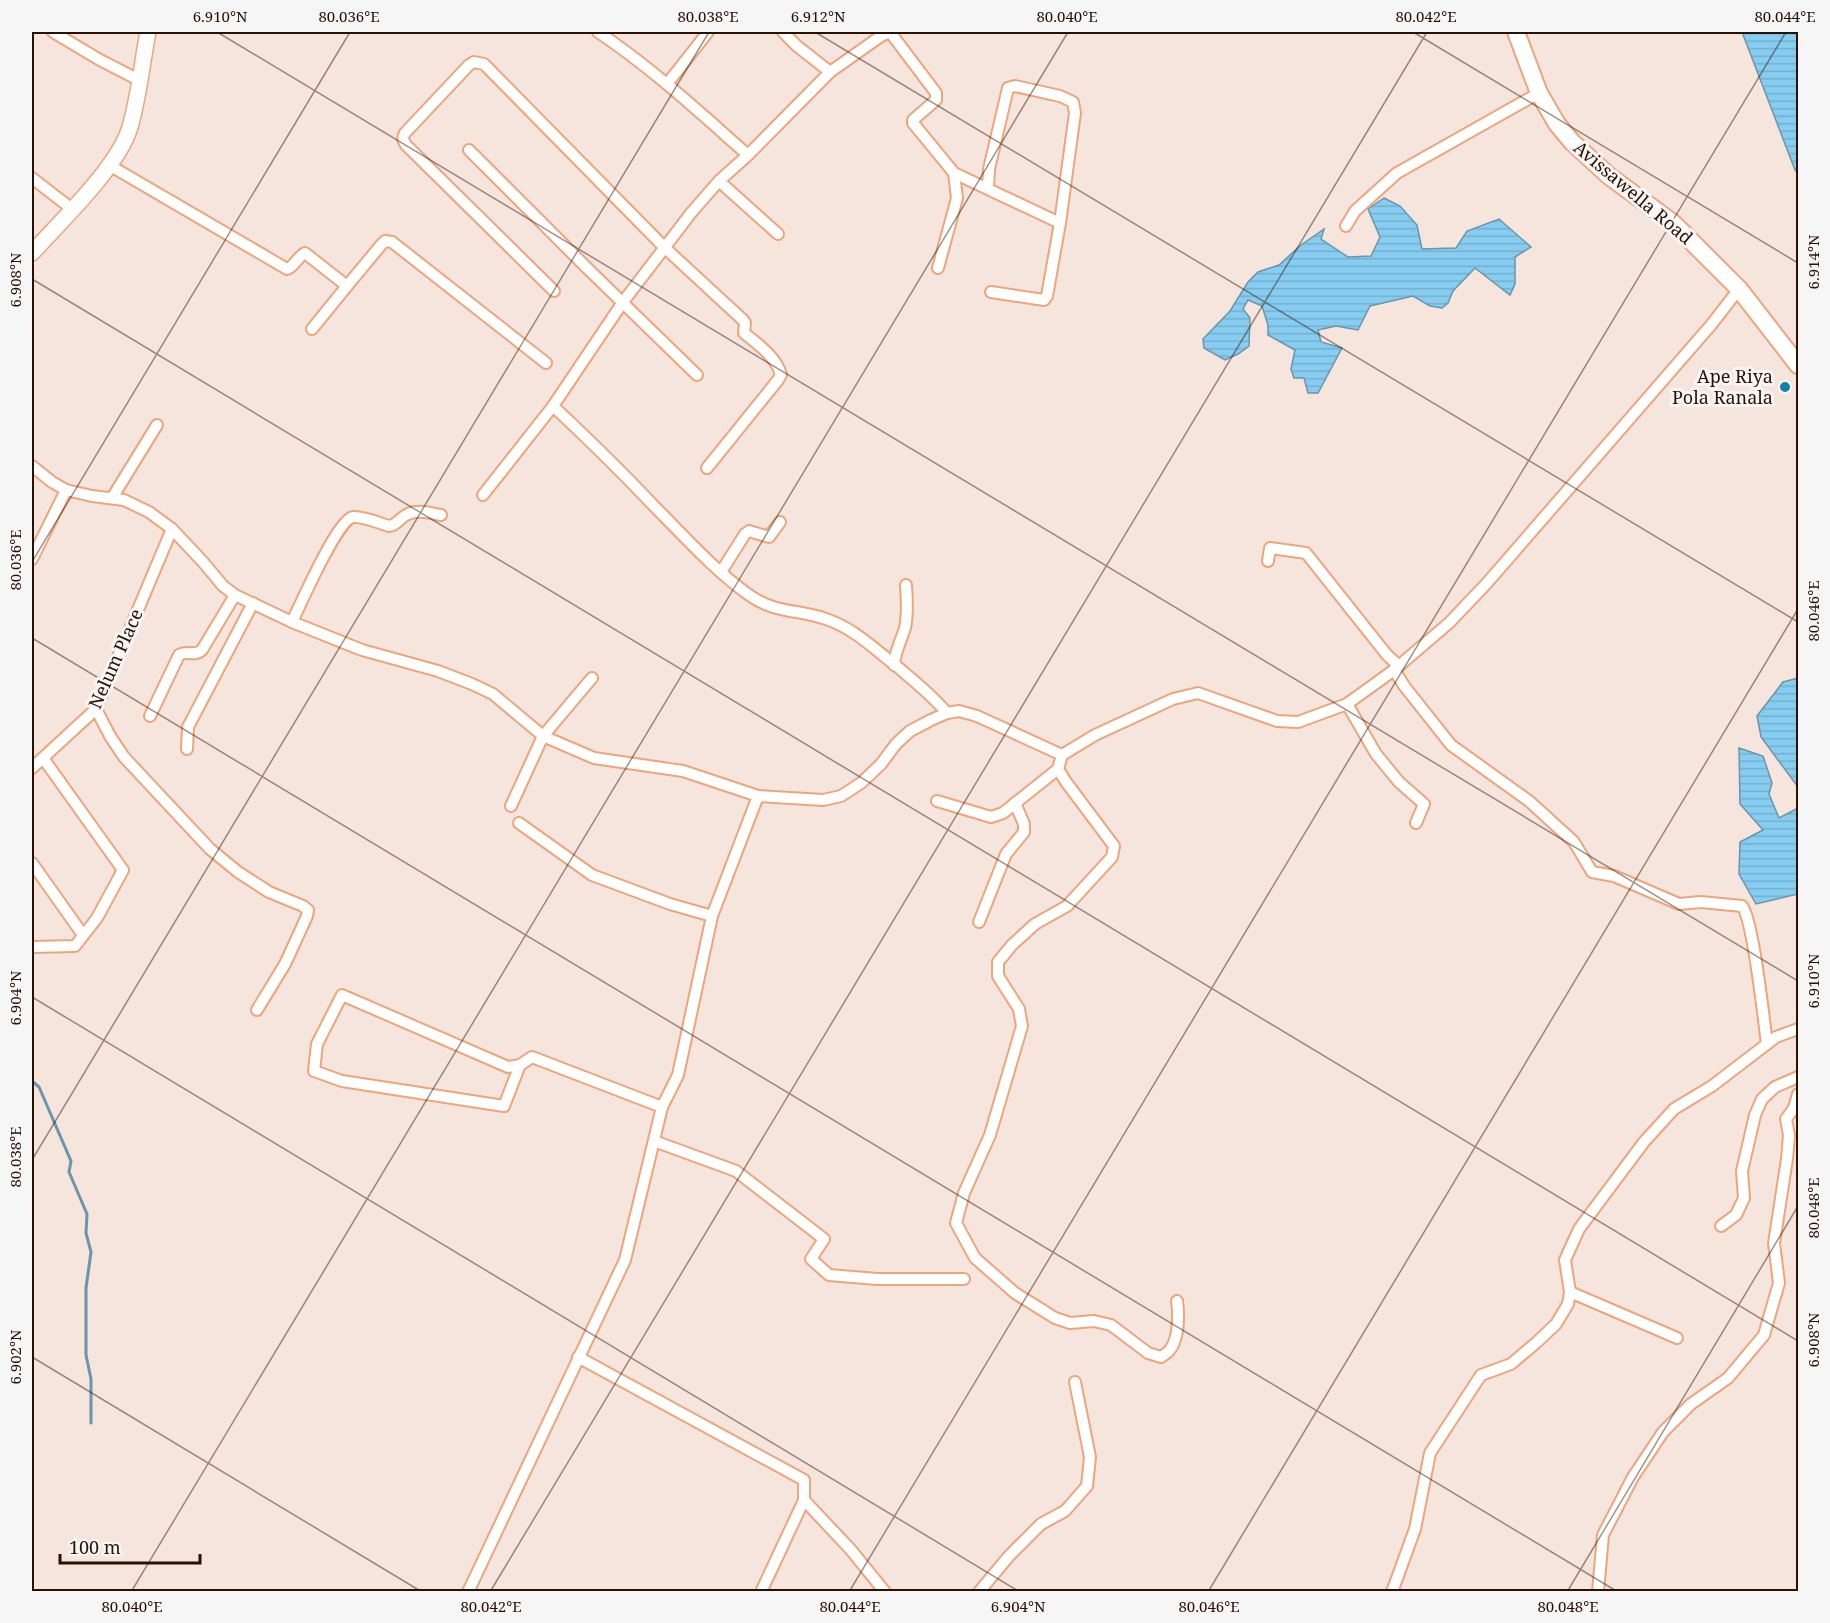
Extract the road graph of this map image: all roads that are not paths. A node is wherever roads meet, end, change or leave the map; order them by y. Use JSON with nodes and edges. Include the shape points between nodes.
{"nodes":[{"id":1,"x":53,"y":32,"type":"edge"},
{"id":2,"x":148,"y":32,"type":"edge"},
{"id":3,"x":598,"y":32,"type":"edge"},
{"id":4,"x":708,"y":32,"type":"edge"},
{"id":5,"x":783,"y":32,"type":"edge"},
{"id":6,"x":890,"y":32,"type":"edge"},
{"id":7,"x":1515,"y":32,"type":"edge"},
{"id":8,"x":830,"y":72,"type":"junction"},
{"id":9,"x":139,"y":80,"type":"junction"},
{"id":10,"x":667,"y":84,"type":"junction"},
{"id":11,"x":1539,"y":93,"type":"junction"},
{"id":12,"x":469,"y":150,"type":"dead end"},
{"id":13,"x":748,"y":155,"type":"junction"},
{"id":14,"x":109,"y":165,"type":"junction"},
{"id":15,"x":954,"y":173,"type":"junction"},
{"id":16,"x":32,"y":178,"type":"edge"},
{"id":17,"x":719,"y":181,"type":"junction"},
{"id":18,"x":988,"y":188,"type":"junction"},
{"id":19,"x":72,"y":209,"type":"junction"},
{"id":20,"x":1060,"y":223,"type":"junction"},
{"id":21,"x":1346,"y":226,"type":"dead end"},
{"id":22,"x":778,"y":234,"type":"dead end"},
{"id":23,"x":664,"y":247,"type":"junction"},
{"id":24,"x":32,"y":254,"type":"edge"},
{"id":25,"x":938,"y":268,"type":"dead end"},
{"id":26,"x":347,"y":286,"type":"junction"},
{"id":27,"x":1739,"y":289,"type":"junction"},
{"id":28,"x":554,"y":291,"type":"dead end"},
{"id":29,"x":991,"y":292,"type":"dead end"},
{"id":30,"x":623,"y":302,"type":"junction"},
{"id":31,"x":312,"y":329,"type":"dead end"},
{"id":32,"x":546,"y":363,"type":"dead end"},
{"id":33,"x":1798,"y":364,"type":"edge"},
{"id":34,"x":698,"y":375,"type":"dead end"},
{"id":35,"x":553,"y":406,"type":"junction"},
{"id":36,"x":157,"y":424,"type":"dead end"},
{"id":37,"x":32,"y":466,"type":"edge"},
{"id":38,"x":707,"y":468,"type":"dead end"},
{"id":39,"x":66,"y":490,"type":"junction"},
{"id":40,"x":483,"y":495,"type":"dead end"},
{"id":41,"x":112,"y":498,"type":"junction"},
{"id":42,"x":441,"y":515,"type":"dead end"},
{"id":43,"x":780,"y":522,"type":"dead end"},
{"id":44,"x":172,"y":529,"type":"junction"},
{"id":45,"x":32,"y":559,"type":"edge"},
{"id":46,"x":1268,"y":561,"type":"dead end"},
{"id":47,"x":721,"y":572,"type":"junction"},
{"id":48,"x":906,"y":585,"type":"dead end"},
{"id":49,"x":236,"y":595,"type":"junction"},
{"id":50,"x":253,"y":603,"type":"junction"},
{"id":51,"x":292,"y":622,"type":"junction"},
{"id":52,"x":894,"y":665,"type":"junction"},
{"id":53,"x":1397,"y":668,"type":"junction"},
{"id":54,"x":592,"y":678,"type":"dead end"},
{"id":55,"x":1347,"y":704,"type":"junction"},
{"id":56,"x":96,"y":709,"type":"junction"},
{"id":57,"x":947,"y":713,"type":"junction"},
{"id":58,"x":150,"y":716,"type":"dead end"},
{"id":59,"x":543,"y":736,"type":"junction"},
{"id":60,"x":187,"y":749,"type":"dead end"},
{"id":61,"x":1062,"y":755,"type":"junction"},
{"id":62,"x":43,"y":758,"type":"junction"},
{"id":63,"x":32,"y":768,"type":"edge"},
{"id":64,"x":1058,"y":769,"type":"junction"},
{"id":65,"x":758,"y":796,"type":"junction"},
{"id":66,"x":937,"y":801,"type":"dead end"},
{"id":67,"x":1015,"y":802,"type":"junction"},
{"id":68,"x":511,"y":806,"type":"dead end"},
{"id":69,"x":519,"y":823,"type":"dead end"},
{"id":70,"x":1416,"y":823,"type":"dead end"},
{"id":71,"x":32,"y":863,"type":"edge"},
{"id":72,"x":712,"y":916,"type":"junction"},
{"id":73,"x":979,"y":922,"type":"dead end"},
{"id":74,"x":83,"y":935,"type":"junction"},
{"id":75,"x":32,"y":947,"type":"edge"},
{"id":76,"x":257,"y":1010,"type":"dead end"},
{"id":77,"x":1798,"y":1029,"type":"edge"},
{"id":78,"x":1767,"y":1044,"type":"junction"},
{"id":79,"x":520,"y":1065,"type":"junction"},
{"id":80,"x":1798,"y":1077,"type":"edge"},
{"id":81,"x":1798,"y":1094,"type":"edge"},
{"id":82,"x":662,"y":1107,"type":"junction"},
{"id":83,"x":654,"y":1142,"type":"junction"},
{"id":84,"x":1721,"y":1226,"type":"dead end"},
{"id":85,"x":964,"y":1279,"type":"dead end"},
{"id":86,"x":1570,"y":1292,"type":"junction"},
{"id":87,"x":1177,"y":1301,"type":"dead end"},
{"id":88,"x":1677,"y":1338,"type":"dead end"},
{"id":89,"x":578,"y":1357,"type":"junction"},
{"id":90,"x":1075,"y":1383,"type":"dead end"},
{"id":91,"x":804,"y":1500,"type":"junction"},
{"id":92,"x":468,"y":1592,"type":"edge"},
{"id":93,"x":761,"y":1592,"type":"edge"},
{"id":94,"x":885,"y":1592,"type":"edge"},
{"id":95,"x":979,"y":1592,"type":"edge"},
{"id":96,"x":1392,"y":1592,"type":"edge"},
{"id":97,"x":1598,"y":1592,"type":"edge"}],
"edges":[{"from":1,"to":9,"type":"street"},
{"from":2,"to":9,"type":"main road"},
{"from":3,"to":10,"type":"street"},
{"from":4,"to":10,"type":"street"},
{"from":5,"to":8,"type":"street"},
{"from":6,"to":8,"type":"street"},
{"from":6,"to":15,"type":"street","via":[[936,93],[936,100],[913,123]]},
{"from":7,"to":11,"type":"main road","name":"Avissawella Road"},
{"from":8,"to":13,"type":"street"},
{"from":9,"to":14,"type":"main road","via":[[130,128]]},
{"from":10,"to":13,"type":"street"},
{"from":11,"to":21,"type":"street","via":[[1397,173],[1355,211]]},
{"from":11,"to":27,"type":"main road","name":"Avissawella Road","via":[[1572,142],[1609,176],[1673,223]]},
{"from":12,"to":30,"type":"street"},
{"from":13,"to":17,"type":"street"},
{"from":14,"to":19,"type":"main road"},
{"from":14,"to":26,"type":"street","via":[[287,269],[305,253]]},
{"from":15,"to":18,"type":"street"},
{"from":15,"to":25,"type":"street","via":[[957,198]]},
{"from":16,"to":19,"type":"street"},
{"from":17,"to":22,"type":"street"},
{"from":17,"to":23,"type":"street"},
{"from":18,"to":20,"type":"street"},
{"from":18,"to":20,"type":"street","via":[[1008,88],[1015,86],[1068,98],[1075,113]]},
{"from":19,"to":24,"type":"main road"},
{"from":20,"to":29,"type":"street","via":[[1044,300]]},
{"from":23,"to":28,"type":"street","via":[[484,64],[474,62],[405,133],[403,140]]},
{"from":23,"to":30,"type":"street"},
{"from":23,"to":38,"type":"street","via":[[745,322],[744,333],[775,362],[782,375]]},
{"from":26,"to":31,"type":"street"},
{"from":26,"to":32,"type":"street","via":[[381,245],[392,242]]},
{"from":27,"to":33,"type":"main road","name":"Avissawella Road"},
{"from":27,"to":53,"type":"street","via":[[1487,583]]},
{"from":30,"to":34,"type":"street"},
{"from":30,"to":35,"type":"street"},
{"from":35,"to":40,"type":"street"},
{"from":35,"to":47,"type":"street"},
{"from":36,"to":41,"type":"street"},
{"from":37,"to":39,"type":"street"},
{"from":39,"to":41,"type":"street"},
{"from":39,"to":45,"type":"street"},
{"from":41,"to":44,"type":"street","via":[[149,512]]},
{"from":42,"to":51,"type":"street","via":[[412,512],[389,526],[353,517],[346,520]]},
{"from":43,"to":47,"type":"street","via":[[769,537],[749,531]]},
{"from":44,"to":49,"type":"street","via":[[223,586]]},
{"from":44,"to":56,"type":"street","name":"Nelum Place"},
{"from":46,"to":53,"type":"street","via":[[1270,548],[1306,552]]},
{"from":47,"to":52,"type":"street","via":[[747,593],[777,609],[826,619],[848,628]]},
{"from":48,"to":52,"type":"street","via":[[907,609]]},
{"from":49,"to":50,"type":"street"},
{"from":49,"to":58,"type":"street","via":[[202,650],[179,655]]},
{"from":50,"to":51,"type":"street"},
{"from":50,"to":60,"type":"street","via":[[189,727]]},
{"from":51,"to":59,"type":"street","via":[[362,650],[472,684],[493,694]]},
{"from":52,"to":57,"type":"street","via":[[930,693]]},
{"from":53,"to":55,"type":"street"},
{"from":53,"to":78,"type":"street","via":[[1405,687],[1451,745],[1528,801],[1574,842],[1592,872],[1614,876],[1679,904],[1742,906],[1751,937]]},
{"from":54,"to":59,"type":"street"},
{"from":55,"to":61,"type":"street","via":[[1298,722],[1277,720],[1198,693],[1173,699]]},
{"from":55,"to":70,"type":"street","via":[[1376,754],[1424,804]]},
{"from":56,"to":62,"type":"street","name":"Nelum Place"},
{"from":56,"to":76,"type":"street","via":[[124,757],[210,849],[269,892],[308,910],[285,964]]},
{"from":57,"to":61,"type":"street","via":[[959,711],[977,716]]},
{"from":57,"to":65,"type":"street","via":[[910,731],[861,783],[841,796],[823,800]]},
{"from":59,"to":65,"type":"street","via":[[594,758],[683,771]]},
{"from":59,"to":68,"type":"street"},
{"from":61,"to":64,"type":"street"},
{"from":62,"to":63,"type":"street","name":"Nelum Place"},
{"from":62,"to":74,"type":"street","via":[[123,870],[97,918]]},
{"from":64,"to":67,"type":"street"},
{"from":64,"to":87,"type":"street","via":[[1114,846],[1112,857],[1066,906],[1035,924],[998,962],[998,976],[1019,1009],[1022,1026],[990,1135],[964,1193],[956,1223],[975,1258],[1015,1293],[1070,1323],[1094,1321],[1111,1325],[1148,1353],[1161,1357],[1171,1350],[1179,1315]]},
{"from":65,"to":72,"type":"street"},
{"from":66,"to":67,"type":"street","via":[[991,817]]},
{"from":67,"to":73,"type":"street","via":[[1024,832],[1006,854]]},
{"from":69,"to":72,"type":"street","via":[[592,875]]},
{"from":71,"to":74,"type":"street"},
{"from":72,"to":82,"type":"street","via":[[678,1075]]},
{"from":74,"to":75,"type":"street","via":[[75,946]]},
{"from":77,"to":78,"type":"street"},
{"from":78,"to":86,"type":"street","via":[[1674,1109],[1644,1142],[1580,1229],[1565,1260]]},
{"from":79,"to":79,"type":"street","via":[[508,1067],[342,995],[317,1044],[314,1071],[342,1081],[504,1106]]},
{"from":79,"to":82,"type":"street","via":[[532,1057]]},
{"from":80,"to":84,"type":"street","via":[[1775,1087],[1762,1099],[1742,1171],[1744,1198],[1736,1215]]},
{"from":81,"to":97,"type":"street","via":[[1786,1119],[1787,1159],[1774,1243],[1779,1283],[1764,1335],[1728,1378],[1691,1404],[1663,1432],[1633,1477],[1603,1535]]},
{"from":82,"to":83,"type":"street"},
{"from":83,"to":85,"type":"street","via":[[736,1171],[824,1239],[811,1259],[829,1275],[877,1280]]},
{"from":83,"to":89,"type":"street","via":[[625,1260]]},
{"from":86,"to":88,"type":"street"},
{"from":86,"to":96,"type":"street","via":[[1556,1324],[1537,1342],[1511,1364],[1481,1376],[1430,1454],[1415,1529]]},
{"from":89,"to":91,"type":"street","via":[[804,1480]]},
{"from":89,"to":92,"type":"street"},
{"from":90,"to":95,"type":"street","via":[[1090,1457],[1087,1486],[1065,1511],[1041,1524]]},
{"from":91,"to":93,"type":"street"},
{"from":91,"to":94,"type":"street"}]}
